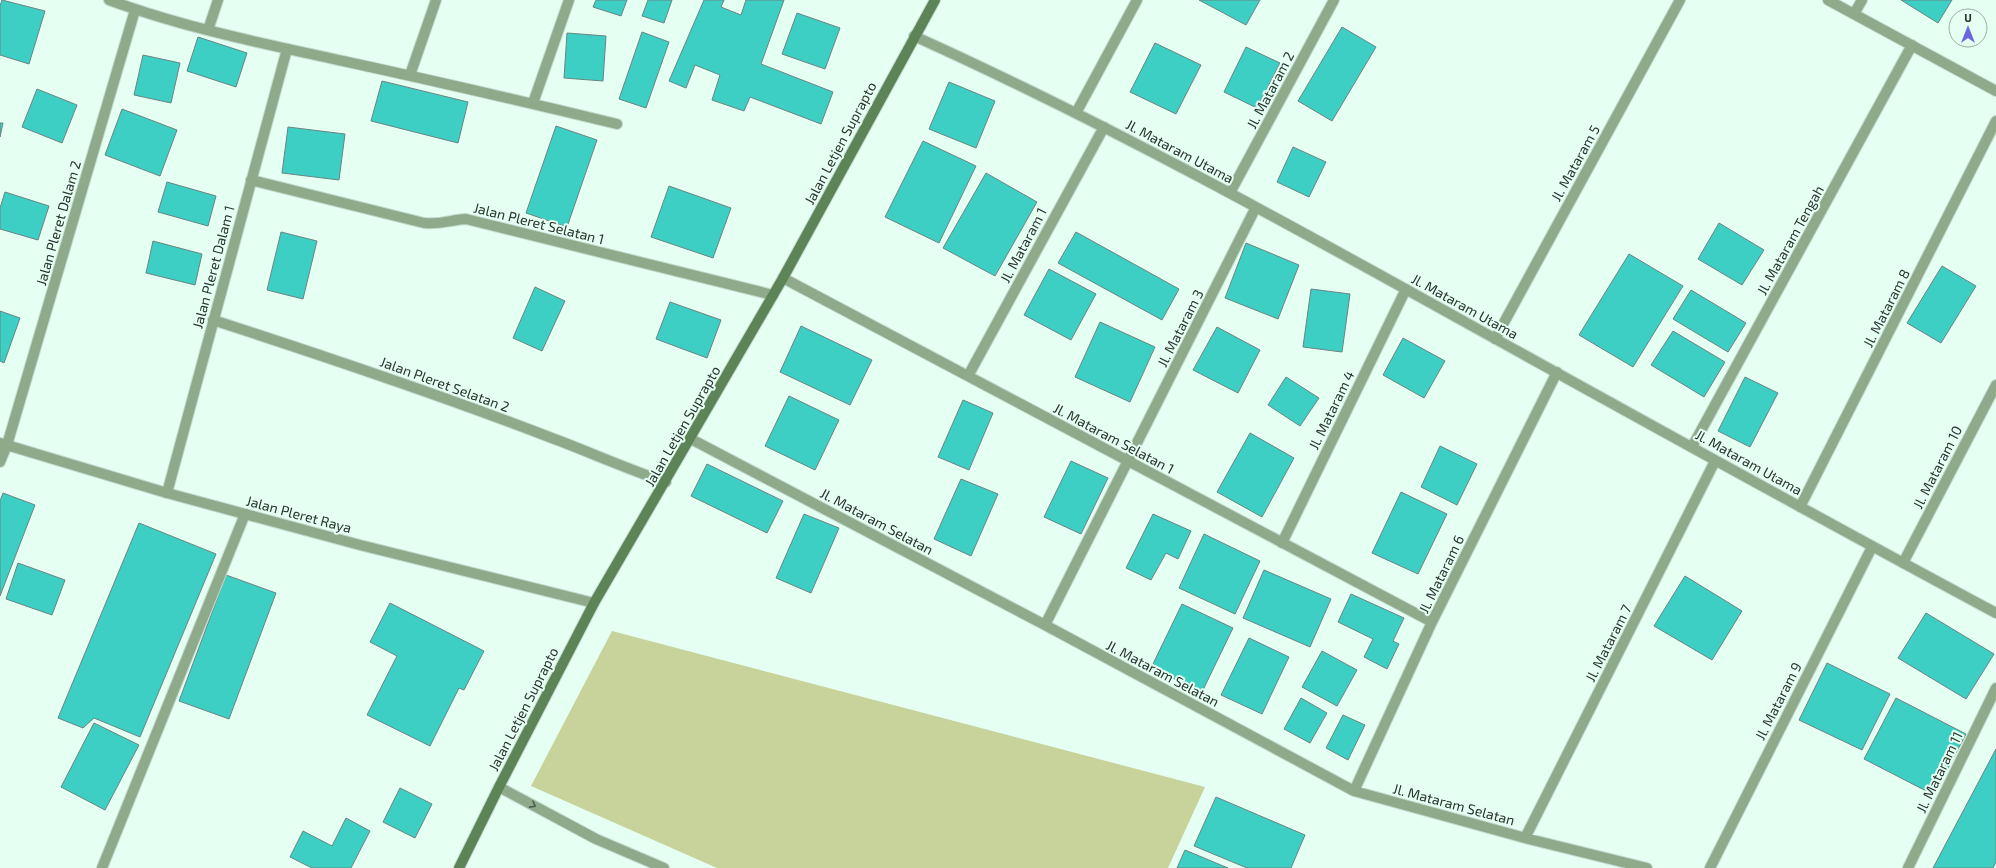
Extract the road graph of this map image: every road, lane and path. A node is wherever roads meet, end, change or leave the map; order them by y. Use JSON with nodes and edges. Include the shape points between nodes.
{"nodes":[{"id":1,"x":109,"y":0,"type":"edge"},
{"id":2,"x":218,"y":0,"type":"edge"},
{"id":3,"x":436,"y":0,"type":"edge"},
{"id":4,"x":569,"y":0,"type":"edge"},
{"id":5,"x":935,"y":0,"type":"edge"},
{"id":6,"x":1137,"y":0,"type":"edge"},
{"id":7,"x":1334,"y":0,"type":"edge"},
{"id":8,"x":1680,"y":0,"type":"edge"},
{"id":9,"x":1828,"y":0,"type":"edge"},
{"id":10,"x":1862,"y":0,"type":"edge"},
{"id":11,"x":136,"y":10,"type":"junction"},
{"id":12,"x":1854,"y":14,"type":"junction"},
{"id":13,"x":208,"y":30,"type":"junction"},
{"id":14,"x":914,"y":36,"type":"junction"},
{"id":15,"x":1912,"y":45,"type":"junction"},
{"id":16,"x":287,"y":49,"type":"junction"},
{"id":17,"x":410,"y":76,"type":"junction"},
{"id":18,"x":1996,"y":91,"type":"edge"},
{"id":19,"x":533,"y":103,"type":"junction"},
{"id":20,"x":1076,"y":113,"type":"junction"},
{"id":21,"x":1996,"y":122,"type":"edge"},
{"id":22,"x":617,"y":124,"type":"dead end"},
{"id":23,"x":1104,"y":127,"type":"junction"},
{"id":24,"x":251,"y":180,"type":"junction"},
{"id":25,"x":1230,"y":193,"type":"junction"},
{"id":26,"x":1256,"y":207,"type":"junction"},
{"id":27,"x":783,"y":278,"type":"junction"},
{"id":28,"x":1406,"y":289,"type":"junction"},
{"id":29,"x":773,"y":295,"type":"junction"},
{"id":30,"x":213,"y":320,"type":"junction"},
{"id":31,"x":1495,"y":339,"type":"junction"},
{"id":32,"x":1557,"y":372,"type":"junction"},
{"id":33,"x":968,"y":376,"type":"junction"},
{"id":34,"x":1996,"y":384,"type":"edge"},
{"id":35,"x":691,"y":439,"type":"junction"},
{"id":36,"x":4,"y":444,"type":"edge"},
{"id":37,"x":1692,"y":447,"type":"junction"},
{"id":38,"x":1716,"y":461,"type":"junction"},
{"id":39,"x":0,"y":462,"type":"edge"},
{"id":40,"x":1128,"y":462,"type":"junction"},
{"id":41,"x":666,"y":482,"type":"junction"},
{"id":42,"x":167,"y":493,"type":"junction"},
{"id":43,"x":1800,"y":507,"type":"junction"},
{"id":44,"x":245,"y":514,"type":"junction"},
{"id":45,"x":1282,"y":543,"type":"junction"},
{"id":46,"x":1872,"y":547,"type":"junction"},
{"id":47,"x":1903,"y":563,"type":"junction"},
{"id":48,"x":594,"y":603,"type":"junction"},
{"id":49,"x":1996,"y":613,"type":"edge"},
{"id":50,"x":1432,"y":622,"type":"junction"},
{"id":51,"x":1045,"y":625,"type":"junction"},
{"id":52,"x":1996,"y":688,"type":"edge"},
{"id":53,"x":498,"y":787,"type":"junction"},
{"id":54,"x":1354,"y":791,"type":"junction"},
{"id":55,"x":1525,"y":838,"type":"junction"},
{"id":56,"x":102,"y":868,"type":"edge"},
{"id":57,"x":459,"y":868,"type":"edge"},
{"id":58,"x":664,"y":868,"type":"edge"},
{"id":59,"x":1647,"y":868,"type":"edge"},
{"id":60,"x":1710,"y":868,"type":"edge"},
{"id":61,"x":1908,"y":868,"type":"edge"}],
"edges":[{"from":1,"to":11,"type":"street"},
{"from":2,"to":13,"type":"street"},
{"from":3,"to":17,"type":"street"},
{"from":4,"to":19,"type":"street"},
{"from":5,"to":14,"type":"main road","name":"Jalan Letjen Suprapto"},
{"from":6,"to":20,"type":"street"},
{"from":7,"to":25,"type":"street","name":"Jl. Mataram 2"},
{"from":8,"to":31,"type":"street","name":"Jl. Mataram 5"},
{"from":9,"to":12,"type":"street"},
{"from":10,"to":12,"type":"street"},
{"from":11,"to":13,"type":"street"},
{"from":11,"to":36,"type":"street","name":"Jalan Pleret Dalam 2"},
{"from":12,"to":15,"type":"street"},
{"from":13,"to":16,"type":"street"},
{"from":14,"to":20,"type":"street","name":"Jl. Mataram Utama"},
{"from":14,"to":27,"type":"main road","name":"Jalan Letjen Suprapto"},
{"from":15,"to":18,"type":"street"},
{"from":15,"to":37,"type":"street","name":"Jl. Mataram Tengah"},
{"from":16,"to":17,"type":"street"},
{"from":16,"to":24,"type":"street","name":"Jalan Pleret Dalam 1"},
{"from":17,"to":19,"type":"street"},
{"from":19,"to":22,"type":"street"},
{"from":20,"to":23,"type":"street","name":"Jl. Mataram Utama"},
{"from":21,"to":43,"type":"street","name":"Jl. Mataram 8"},
{"from":23,"to":25,"type":"street","name":"Jl. Mataram Utama"},
{"from":23,"to":33,"type":"street","name":"Jl. Mataram 1"},
{"from":24,"to":29,"type":"street","name":"Jalan Pleret Selatan 1","via":[[424,223],[439,225],[451,220],[466,219]]},
{"from":24,"to":30,"type":"street","name":"Jalan Pleret Dalam 1"},
{"from":25,"to":26,"type":"street","name":"Jl. Mataram Utama"},
{"from":26,"to":28,"type":"street","name":"Jl. Mataram Utama"},
{"from":26,"to":40,"type":"street","name":"Jl. Mataram 3"},
{"from":27,"to":29,"type":"main road","name":"Jalan Letjen Suprapto"},
{"from":27,"to":33,"type":"street","name":"Jl. Mataram Selatan 1"},
{"from":28,"to":31,"type":"street","name":"Jl. Mataram Utama"},
{"from":28,"to":45,"type":"street","name":"Jl. Mataram 4"},
{"from":29,"to":35,"type":"main road","name":"Jalan Letjen Suprapto"},
{"from":30,"to":41,"type":"street","name":"Jalan Pleret Selatan 2","via":[[352,365]]},
{"from":30,"to":42,"type":"street","name":"Jalan Pleret Dalam 1"},
{"from":31,"to":32,"type":"street","name":"Jl. Mataram Utama"},
{"from":32,"to":37,"type":"street","name":"Jl. Mataram Utama"},
{"from":32,"to":50,"type":"street","name":"Jl. Mataram 6"},
{"from":33,"to":40,"type":"street","name":"Jl. Mataram Selatan 1"},
{"from":34,"to":47,"type":"street","name":"Jl. Mataram 10"},
{"from":35,"to":41,"type":"main road","name":"Jalan Letjen Suprapto"},
{"from":35,"to":51,"type":"street","name":"Jl. Mataram Selatan"},
{"from":36,"to":39,"type":"street","name":"Jalan Pleret Dalam 2"},
{"from":36,"to":42,"type":"street","name":"Jalan Pleret Raya"},
{"from":37,"to":38,"type":"street","name":"Jl. Mataram Utama"},
{"from":38,"to":43,"type":"street","name":"Jl. Mataram Utama"},
{"from":38,"to":55,"type":"street","name":"Jl. Mataram 7"},
{"from":40,"to":45,"type":"street","name":"Jl. Mataram Selatan 1"},
{"from":40,"to":51,"type":"street","name":"Jl. Mataram 3"},
{"from":41,"to":48,"type":"main road","name":"Jalan Letjen Suprapto"},
{"from":42,"to":44,"type":"street","name":"Jalan Pleret Raya"},
{"from":43,"to":46,"type":"street","name":"Jl. Mataram Utama"},
{"from":44,"to":48,"type":"street","name":"Jalan Pleret Raya"},
{"from":44,"to":56,"type":"street"},
{"from":45,"to":50,"type":"street","name":"Jl. Mataram Selatan 1"},
{"from":46,"to":47,"type":"street","name":"Jl. Mataram Utama"},
{"from":46,"to":60,"type":"street","name":"Jl. Mataram 9"},
{"from":47,"to":49,"type":"street","name":"Jl. Mataram Utama"},
{"from":48,"to":53,"type":"main road","name":"Jalan Letjen Suprapto"},
{"from":50,"to":54,"type":"street","name":"Jl. Mataram 6"},
{"from":51,"to":54,"type":"street","name":"Jl. Mataram Selatan"},
{"from":52,"to":61,"type":"street","name":"Jl. Mataram 11"},
{"from":53,"to":57,"type":"main road","name":"Jalan Letjen Suprapto"},
{"from":53,"to":58,"type":"street","one_way":true,"via":[[596,838]]},
{"from":54,"to":55,"type":"street","name":"Jl. Mataram Selatan"},
{"from":55,"to":59,"type":"street","name":"Jl. Mataram Selatan"}]}
